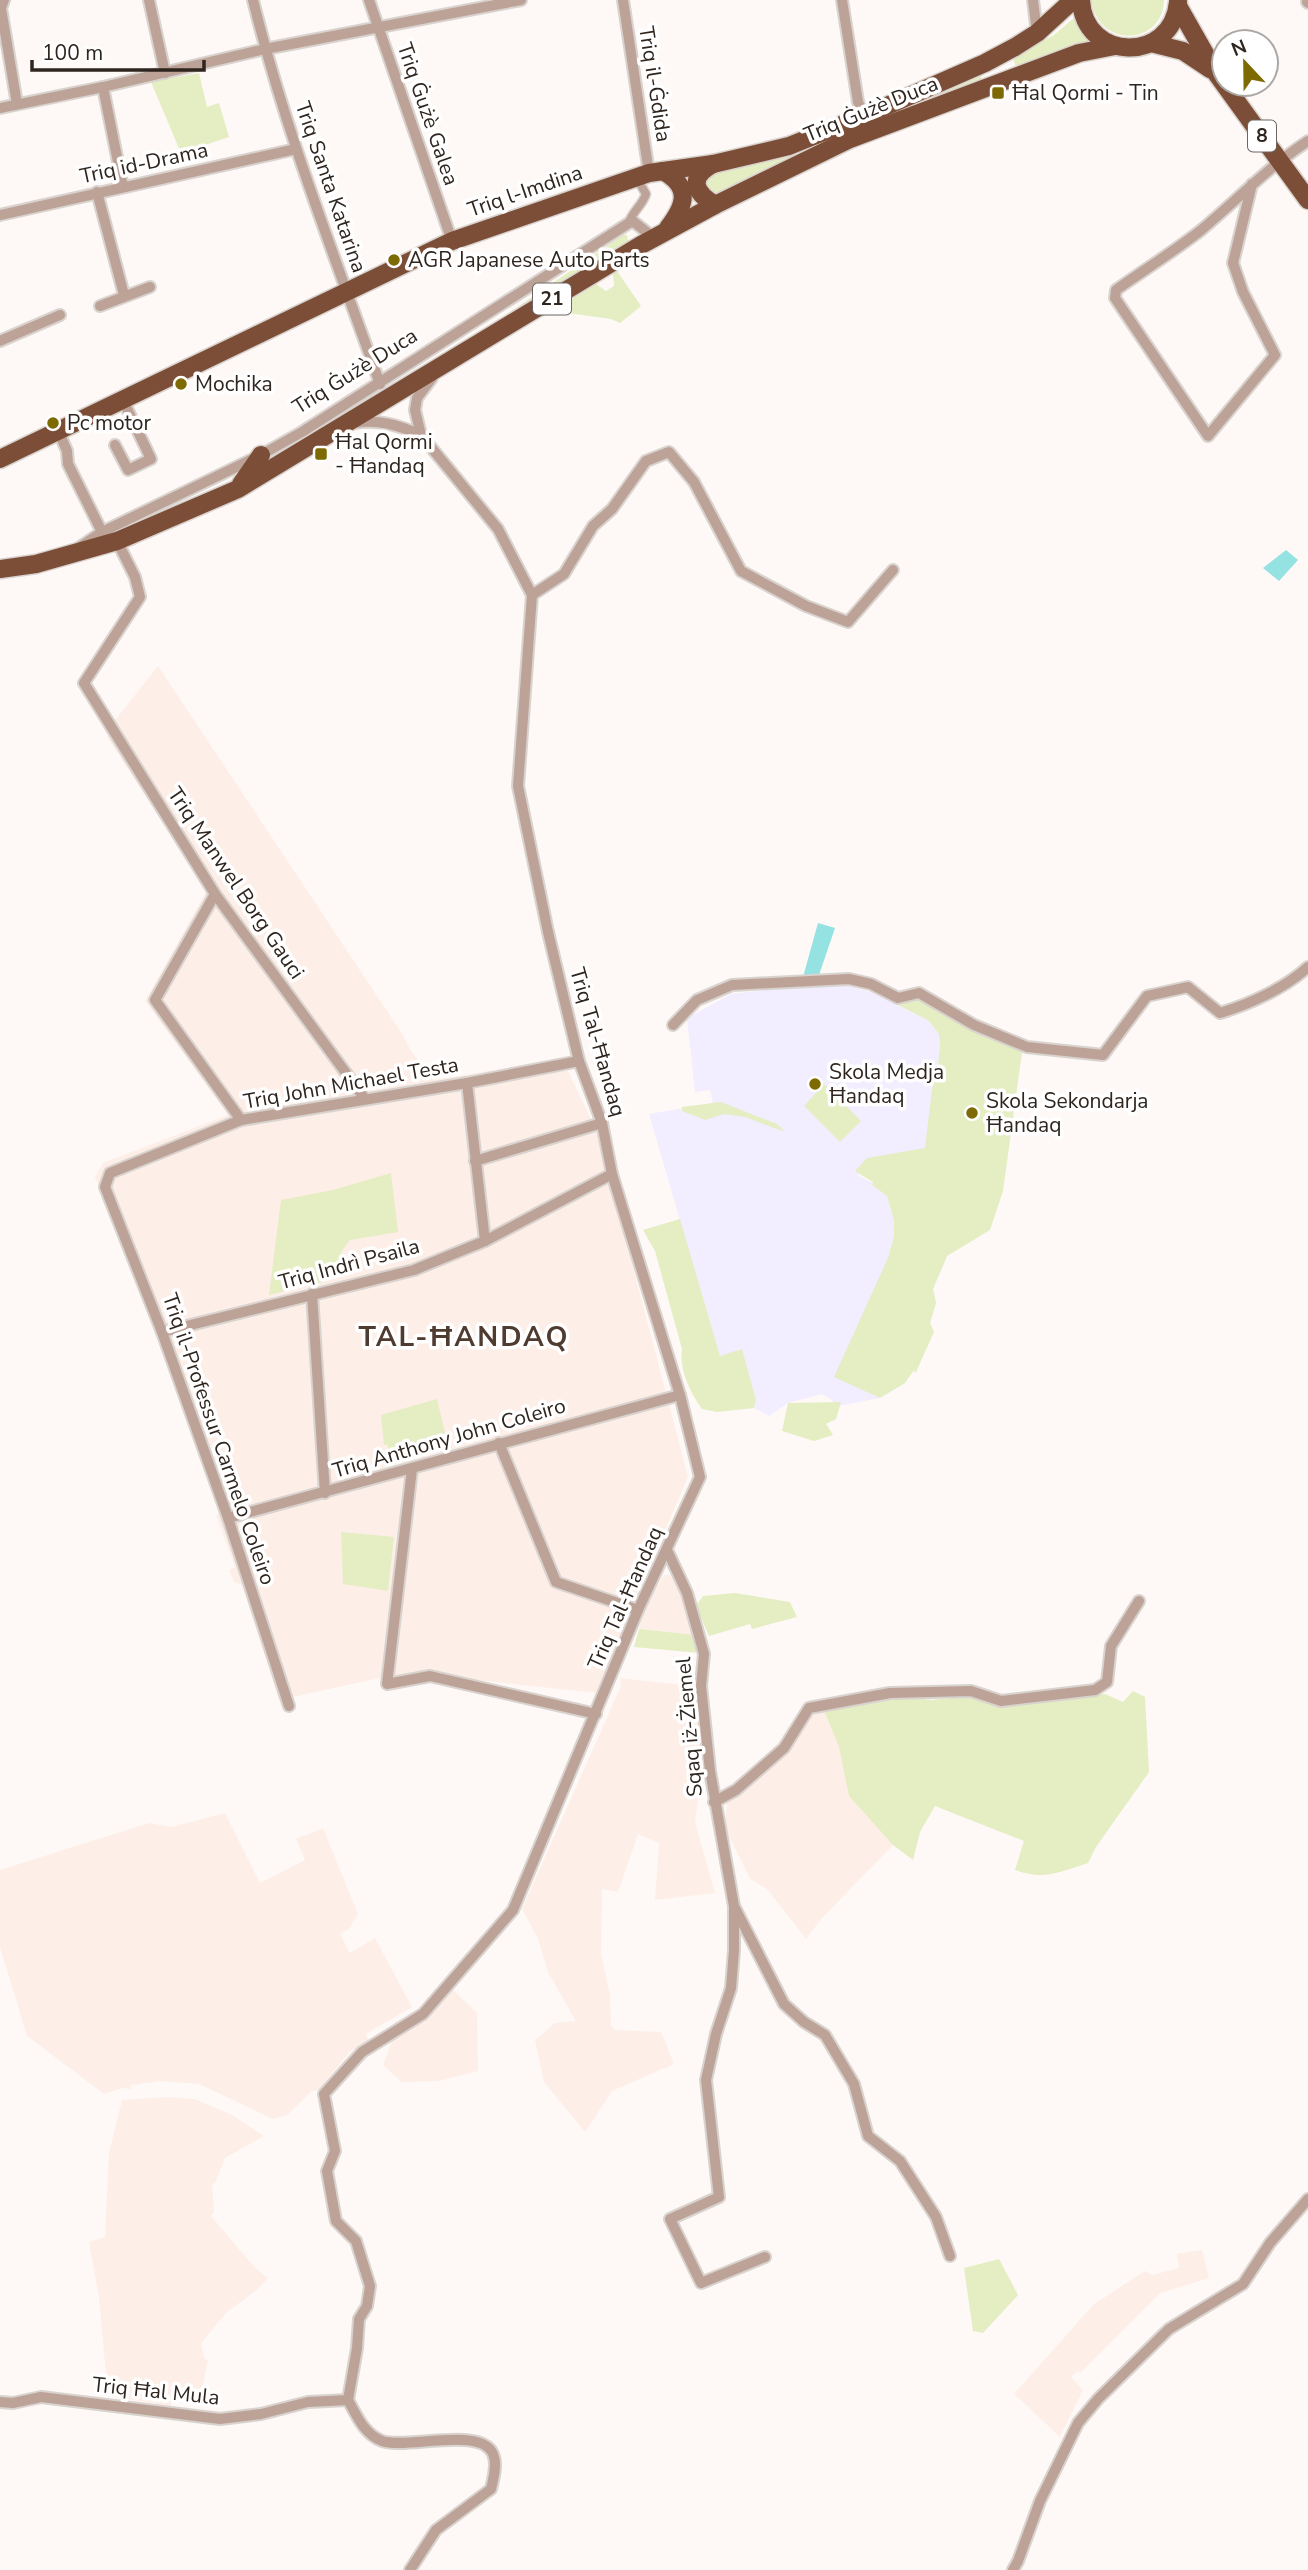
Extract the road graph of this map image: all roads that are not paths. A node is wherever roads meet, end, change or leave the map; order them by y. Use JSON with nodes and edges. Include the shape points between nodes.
{"nodes":[{"id":1,"x":4,"y":0,"type":"edge"},
{"id":2,"x":149,"y":0,"type":"edge"},
{"id":3,"x":253,"y":0,"type":"edge"},
{"id":4,"x":369,"y":0,"type":"edge"},
{"id":5,"x":521,"y":0,"type":"edge"},
{"id":6,"x":623,"y":0,"type":"edge"},
{"id":7,"x":842,"y":0,"type":"edge"},
{"id":8,"x":1033,"y":0,"type":"edge"},
{"id":9,"x":1073,"y":0,"type":"edge"},
{"id":10,"x":1081,"y":0,"type":"edge"},
{"id":11,"x":1178,"y":3,"type":"edge"},
{"id":12,"x":378,"y":26,"type":"junction"},
{"id":13,"x":1037,"y":33,"type":"junction"},
{"id":14,"x":1152,"y":43,"type":"junction"},
{"id":15,"x":1115,"y":46,"type":"junction"},
{"id":16,"x":265,"y":49,"type":"junction"},
{"id":17,"x":1210,"y":62,"type":"edge"},
{"id":18,"x":1210,"y":69,"type":"edge"},
{"id":19,"x":165,"y":73,"type":"junction"},
{"id":20,"x":103,"y":88,"type":"junction"},
{"id":21,"x":1234,"y":98,"type":"edge"},
{"id":22,"x":17,"y":104,"type":"junction"},
{"id":23,"x":0,"y":108,"type":"edge"},
{"id":24,"x":864,"y":116,"type":"junction"},
{"id":25,"x":1308,"y":141,"type":"edge"},
{"id":26,"x":296,"y":149,"type":"junction"},
{"id":27,"x":1280,"y":160,"type":"junction"},
{"id":28,"x":713,"y":164,"type":"junction"},
{"id":29,"x":650,"y":174,"type":"junction"},
{"id":30,"x":1252,"y":184,"type":"junction"},
{"id":31,"x":123,"y":187,"type":"junction"},
{"id":32,"x":97,"y":192,"type":"junction"},
{"id":33,"x":1308,"y":201,"type":"edge"},
{"id":34,"x":715,"y":205,"type":"junction"},
{"id":35,"x":0,"y":215,"type":"edge"},
{"id":36,"x":629,"y":223,"type":"junction"},
{"id":37,"x":660,"y":234,"type":"junction"},
{"id":38,"x":452,"y":241,"type":"junction"},
{"id":39,"x":150,"y":286,"type":"dead end"},
{"id":40,"x":348,"y":293,"type":"junction"},
{"id":41,"x":124,"y":295,"type":"junction"},
{"id":42,"x":100,"y":306,"type":"dead end"},
{"id":43,"x":60,"y":315,"type":"dead end"},
{"id":44,"x":0,"y":341,"type":"edge"},
{"id":45,"x":446,"y":363,"type":"junction"},
{"id":46,"x":380,"y":384,"type":"junction"},
{"id":47,"x":123,"y":400,"type":"junction"},
{"id":48,"x":347,"y":424,"type":"junction"},
{"id":49,"x":58,"y":430,"type":"junction"},
{"id":50,"x":421,"y":435,"type":"junction"},
{"id":51,"x":115,"y":445,"type":"dead end"},
{"id":52,"x":261,"y":455,"type":"junction"},
{"id":53,"x":0,"y":459,"type":"edge"},
{"id":54,"x":238,"y":489,"type":"junction"},
{"id":55,"x":109,"y":536,"type":"junction"},
{"id":56,"x":0,"y":569,"type":"edge"},
{"id":57,"x":893,"y":570,"type":"dead end"},
{"id":58,"x":532,"y":595,"type":"junction"},
{"id":59,"x":215,"y":894,"type":"junction"},
{"id":60,"x":1308,"y":967,"type":"edge"},
{"id":61,"x":673,"y":1026,"type":"dead end"},
{"id":62,"x":579,"y":1061,"type":"junction"},
{"id":63,"x":467,"y":1083,"type":"junction"},
{"id":64,"x":365,"y":1099,"type":"junction"},
{"id":65,"x":241,"y":1120,"type":"junction"},
{"id":66,"x":602,"y":1123,"type":"junction"},
{"id":67,"x":475,"y":1161,"type":"junction"},
{"id":68,"x":612,"y":1174,"type":"junction"},
{"id":69,"x":105,"y":1187,"type":"joint"},
{"id":70,"x":485,"y":1241,"type":"junction"},
{"id":71,"x":312,"y":1294,"type":"junction"},
{"id":72,"x":162,"y":1332,"type":"junction"},
{"id":73,"x":680,"y":1395,"type":"junction"},
{"id":74,"x":499,"y":1443,"type":"junction"},
{"id":75,"x":412,"y":1469,"type":"junction"},
{"id":76,"x":325,"y":1493,"type":"junction"},
{"id":77,"x":228,"y":1518,"type":"junction"},
{"id":78,"x":667,"y":1550,"type":"junction"},
{"id":79,"x":1139,"y":1601,"type":"dead end"},
{"id":80,"x":638,"y":1610,"type":"junction"},
{"id":81,"x":289,"y":1706,"type":"dead end"},
{"id":82,"x":597,"y":1714,"type":"junction"},
{"id":83,"x":715,"y":1802,"type":"junction"},
{"id":84,"x":734,"y":1906,"type":"junction"},
{"id":85,"x":1308,"y":2199,"type":"edge"},
{"id":86,"x":950,"y":2256,"type":"dead end"},
{"id":87,"x":765,"y":2257,"type":"dead end"},
{"id":88,"x":348,"y":2400,"type":"junction"},
{"id":89,"x":0,"y":2402,"type":"edge"},
{"id":90,"x":410,"y":2570,"type":"edge"},
{"id":91,"x":1013,"y":2570,"type":"edge"}],
"edges":[{"from":1,"to":22,"type":"street","via":[[1,8]]},
{"from":2,"to":19,"type":"street"},
{"from":3,"to":16,"type":"street","name":"Triq Santa Katarina"},
{"from":4,"to":12,"type":"street","name":"Triq Ġużè Galea"},
{"from":5,"to":12,"type":"street"},
{"from":6,"to":29,"type":"street","name":"Triq il-Ġdida"},
{"from":7,"to":24,"type":"street"},
{"from":8,"to":13,"type":"street"},
{"from":9,"to":13,"type":"highway","name":"Triq l-Imdina"},
{"from":10,"to":15,"type":"highway","via":[[1088,26]]},
{"from":11,"to":14,"type":"highway","number":"8","via":[[1170,27]]},
{"from":11,"to":17,"type":"highway","number":"8"},
{"from":12,"to":16,"type":"street"},
{"from":12,"to":38,"type":"street","name":"Triq Ġużè Galea"},
{"from":13,"to":24,"type":"highway","name":"Triq l-Imdina","via":[[985,63]]},
{"from":14,"to":15,"type":"highway","number":"8"},
{"from":14,"to":18,"type":"highway","number":"8","via":[[1184,51]]},
{"from":15,"to":34,"type":"highway","name":"Triq Ġużè Duca","number":"21","via":[[1079,53],[850,139]]},
{"from":16,"to":19,"type":"street"},
{"from":16,"to":26,"type":"street","name":"Triq Santa Katarina"},
{"from":19,"to":20,"type":"street"},
{"from":20,"to":22,"type":"street"},
{"from":20,"to":31,"type":"street"},
{"from":21,"to":27,"type":"highway","number":"8"},
{"from":22,"to":23,"type":"street"},
{"from":24,"to":28,"type":"highway","name":"Triq l-Imdina","via":[[789,146]]},
{"from":25,"to":27,"type":"street"},
{"from":26,"to":31,"type":"street","name":"Triq id-Drama"},
{"from":26,"to":40,"type":"street","name":"Triq Santa Katarina"},
{"from":27,"to":30,"type":"street"},
{"from":27,"to":33,"type":"highway","number":"8"},
{"from":28,"to":29,"type":"highway","name":"Triq l-Imdina"},
{"from":28,"to":34,"type":"highway","via":[[701,170],[697,184],[703,197]]},
{"from":29,"to":36,"type":"street","via":[[642,206]]},
{"from":29,"to":37,"type":"highway","via":[[678,181],[683,194],[678,215]]},
{"from":29,"to":38,"type":"highway","name":"Triq l-Imdina"},
{"from":30,"to":30,"type":"street","via":[[1199,231],[1116,290],[1115,298],[1208,436],[1275,355],[1233,263]]},
{"from":31,"to":32,"type":"street","name":"Triq id-Drama"},
{"from":32,"to":35,"type":"street","name":"Triq id-Drama"},
{"from":32,"to":41,"type":"street"},
{"from":34,"to":37,"type":"highway","name":"Triq Ġużè Duca","number":"21"},
{"from":36,"to":37,"type":"street"},
{"from":36,"to":46,"type":"street","name":"Triq Ġużè Duca"},
{"from":37,"to":45,"type":"highway","name":"Triq Ġużè Duca","number":"21"},
{"from":38,"to":40,"type":"highway","name":"Triq l-Imdina"},
{"from":39,"to":41,"type":"street"},
{"from":40,"to":46,"type":"street","name":"Triq Santa Katarina"},
{"from":40,"to":47,"type":"highway","name":"Triq l-Imdina"},
{"from":41,"to":42,"type":"street"},
{"from":43,"to":44,"type":"street"},
{"from":45,"to":48,"type":"highway","name":"Triq Ġużè Duca","number":"21"},
{"from":45,"to":50,"type":"street","via":[[417,398]]},
{"from":46,"to":52,"type":"street","name":"Triq Ġużè Duca"},
{"from":47,"to":49,"type":"highway","name":"Triq l-Imdina"},
{"from":47,"to":51,"type":"street","via":[[151,459],[128,470]]},
{"from":48,"to":50,"type":"street","via":[[371,420]]},
{"from":48,"to":54,"type":"highway","name":"Triq Ġużè Duca","number":"21"},
{"from":49,"to":53,"type":"highway","name":"Triq l-Imdina"},
{"from":49,"to":55,"type":"street","via":[[68,464]]},
{"from":50,"to":58,"type":"street","via":[[498,529]]},
{"from":52,"to":54,"type":"highway"},
{"from":52,"to":55,"type":"street","name":"Triq Ġużè Duca"},
{"from":54,"to":55,"type":"highway","name":"Triq Ġużè Duca","number":"21"},
{"from":55,"to":56,"type":"highway","name":"Triq Ġużè Duca","number":"21","via":[[70,555]]},
{"from":55,"to":59,"type":"street","name":"Triq Manwel Borg Gauci","via":[[135,577],[140,597],[84,683]]},
{"from":57,"to":58,"type":"street","via":[[848,622],[806,606],[741,571],[694,482],[669,453],[646,461],[612,509],[593,527],[564,574]]},
{"from":58,"to":62,"type":"street","name":"Triq Tal-Ħandaq","via":[[518,786]]},
{"from":59,"to":64,"type":"street","name":"Triq Manwel Borg Gauci"},
{"from":59,"to":65,"type":"street","via":[[155,1000]]},
{"from":60,"to":61,"type":"street","via":[[1242,1007],[1220,1013],[1188,987],[1147,996],[1103,1055],[1027,1047],[974,1025],[919,993],[898,998],[849,979],[732,985],[697,1000]]},
{"from":62,"to":63,"type":"street","name":"Triq John Michael Testa"},
{"from":62,"to":66,"type":"street","name":"Triq Tal-Ħandaq"},
{"from":63,"to":64,"type":"street","name":"Triq John Michael Testa"},
{"from":63,"to":67,"type":"street"},
{"from":64,"to":65,"type":"street","name":"Triq John Michael Testa"},
{"from":65,"to":69,"type":"street","name":"Triq John Michael Testa","via":[[110,1173]]},
{"from":66,"to":67,"type":"street"},
{"from":66,"to":68,"type":"street","name":"Triq Tal-Ħandaq"},
{"from":67,"to":70,"type":"street"},
{"from":68,"to":70,"type":"street","name":"Triq Indrì Psaila"},
{"from":68,"to":73,"type":"street","name":"Triq Tal-Ħandaq"},
{"from":69,"to":72,"type":"street","name":"Triq il-Professur Carmelo Coleiro"},
{"from":70,"to":71,"type":"street","name":"Triq Indrì Psaila","via":[[414,1270]]},
{"from":71,"to":72,"type":"street","name":"Triq Indrì Psaila"},
{"from":71,"to":76,"type":"street"},
{"from":72,"to":77,"type":"street","name":"Triq il-Professur Carmelo Coleiro"},
{"from":73,"to":74,"type":"street","name":"Triq Anthony John Coleiro"},
{"from":73,"to":78,"type":"street","name":"Triq Tal-Ħandaq","via":[[699,1477]]},
{"from":74,"to":75,"type":"street","name":"Triq Anthony John Coleiro"},
{"from":74,"to":80,"type":"street","via":[[556,1582]]},
{"from":75,"to":76,"type":"street","name":"Triq Anthony John Coleiro"},
{"from":75,"to":82,"type":"street","via":[[387,1684],[430,1676]]},
{"from":76,"to":77,"type":"street","name":"Triq Anthony John Coleiro"},
{"from":77,"to":81,"type":"street","name":"Triq il-Professur Carmelo Coleiro"},
{"from":78,"to":80,"type":"street","name":"Triq Tal-Ħandaq"},
{"from":78,"to":83,"type":"street","name":"Sqaq iż-Żiemel","via":[[687,1593],[704,1654],[701,1686]]},
{"from":79,"to":83,"type":"street","via":[[1111,1646],[1107,1682],[1095,1690],[1001,1701],[971,1691],[890,1693],[808,1708],[784,1748]]},
{"from":80,"to":82,"type":"street","name":"Triq Tal-Ħandaq"},
{"from":82,"to":88,"type":"street","name":"Triq Tal-Ħandaq","via":[[513,1910],[423,2014],[362,2052],[324,2094],[335,2151],[327,2171],[336,2221],[356,2241],[370,2286],[359,2319]]},
{"from":83,"to":84,"type":"street","name":"Sqaq iż-Żiemel"},
{"from":84,"to":86,"type":"street","via":[[784,2004],[825,2035],[854,2084],[868,2136],[900,2161],[936,2217]]},
{"from":84,"to":87,"type":"street","via":[[731,1988],[706,2080],[719,2197],[670,2219],[701,2283]]},
{"from":85,"to":91,"type":"street","via":[[1243,2284],[1169,2329],[1078,2423]]},
{"from":88,"to":89,"type":"street","name":"Triq Ħal Mula","via":[[308,2402],[220,2419],[41,2396]]},
{"from":88,"to":90,"type":"street","via":[[367,2432],[384,2442],[476,2440],[492,2451],[495,2459],[491,2489],[436,2530]]}]}
